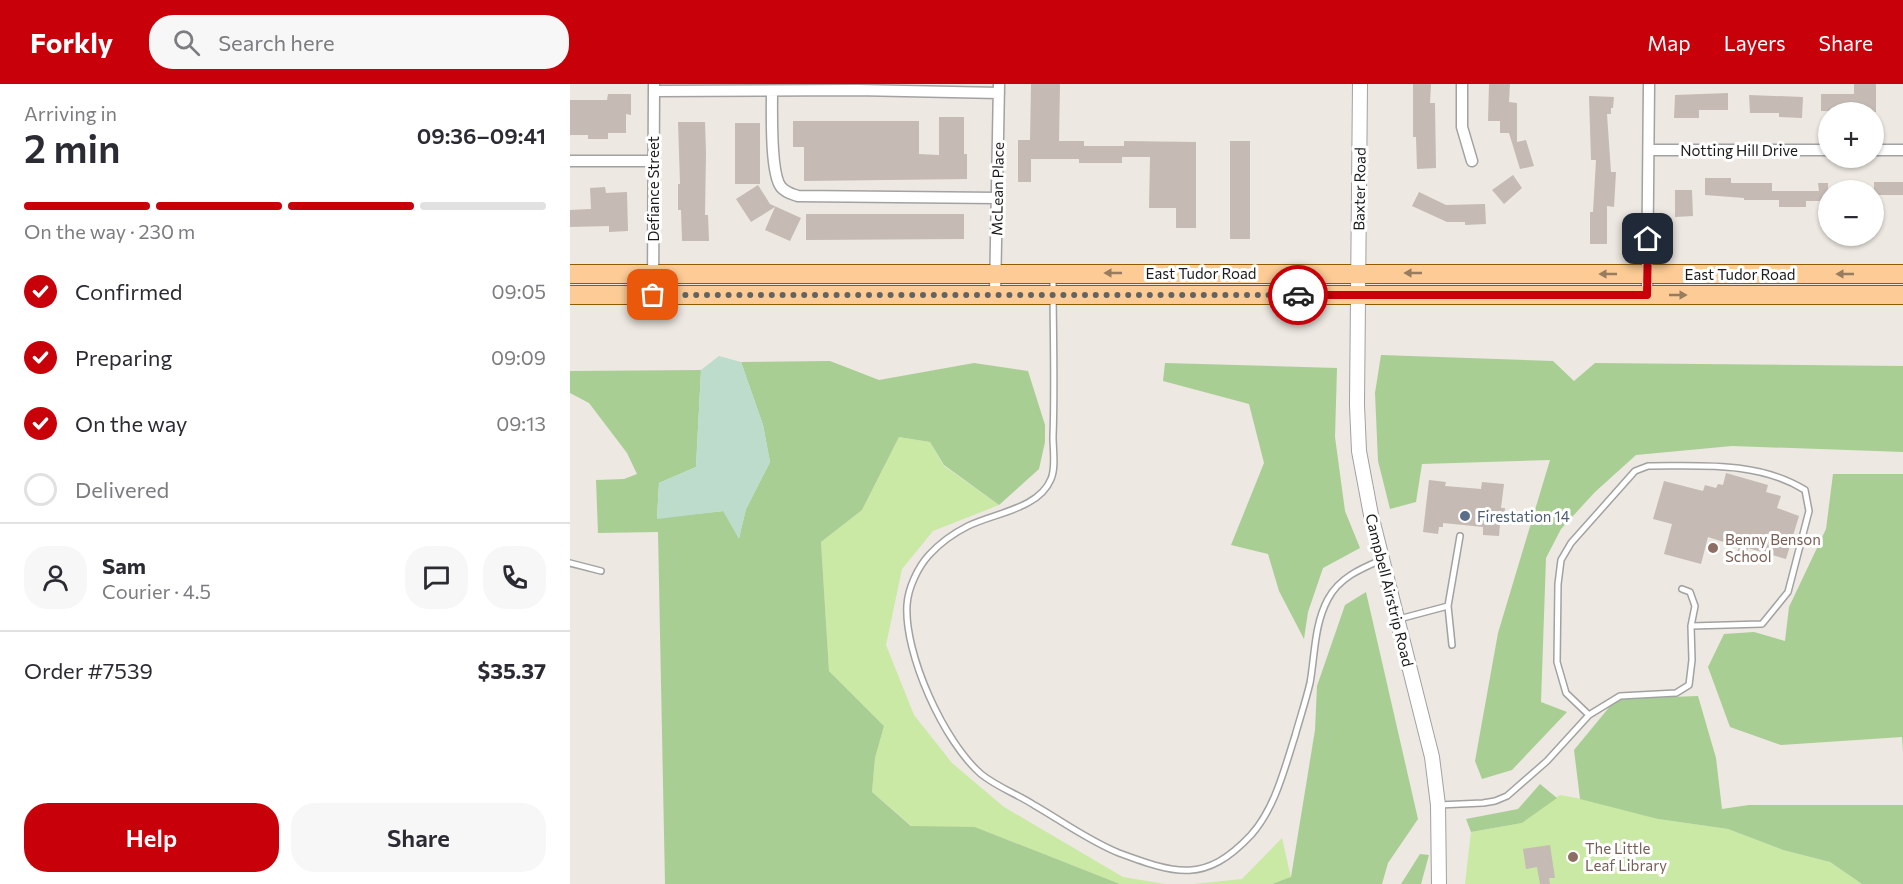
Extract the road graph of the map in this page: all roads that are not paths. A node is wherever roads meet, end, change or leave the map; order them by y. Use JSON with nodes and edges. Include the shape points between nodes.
{"nodes":[{"id":1,"x":1360,"y":84,"type":"edge"},
{"id":2,"x":1462,"y":84,"type":"edge"},
{"id":3,"x":1649,"y":84,"type":"edge"},
{"id":4,"x":856,"y":87,"type":"edge"},
{"id":5,"x":654,"y":88,"type":"edge"},
{"id":6,"x":999,"y":89,"type":"edge"},
{"id":7,"x":772,"y":91,"type":"junction"},
{"id":8,"x":1650,"y":150,"type":"junction"},
{"id":9,"x":1818,"y":150,"type":"edge"},
{"id":10,"x":1884,"y":150,"type":"edge"},
{"id":11,"x":1903,"y":150,"type":"edge"},
{"id":12,"x":570,"y":161,"type":"edge"},
{"id":13,"x":652,"y":161,"type":"junction"},
{"id":14,"x":1472,"y":161,"type":"dead end"},
{"id":15,"x":997,"y":198,"type":"junction"},
{"id":16,"x":995,"y":273,"type":"junction"},
{"id":17,"x":1053,"y":273,"type":"junction"},
{"id":18,"x":1358,"y":273,"type":"junction"},
{"id":19,"x":570,"y":274,"type":"edge"},
{"id":20,"x":652,"y":274,"type":"junction"},
{"id":21,"x":1647,"y":274,"type":"junction"},
{"id":22,"x":1903,"y":274,"type":"edge"},
{"id":23,"x":570,"y":295,"type":"edge"},
{"id":24,"x":653,"y":295,"type":"junction"},
{"id":25,"x":995,"y":295,"type":"junction"},
{"id":26,"x":1053,"y":295,"type":"junction"},
{"id":27,"x":1358,"y":295,"type":"junction"},
{"id":28,"x":1647,"y":295,"type":"junction"},
{"id":29,"x":1903,"y":295,"type":"edge"},
{"id":30,"x":1460,"y":536,"type":"dead end"},
{"id":31,"x":1382,"y":560,"type":"junction"},
{"id":32,"x":570,"y":562,"type":"edge"},
{"id":33,"x":601,"y":571,"type":"dead end"},
{"id":34,"x":1682,"y":589,"type":"dead end"},
{"id":35,"x":1448,"y":606,"type":"junction"},
{"id":36,"x":1398,"y":620,"type":"junction"},
{"id":37,"x":1691,"y":626,"type":"junction"},
{"id":38,"x":1452,"y":645,"type":"dead end"},
{"id":39,"x":1589,"y":715,"type":"junction"},
{"id":40,"x":1438,"y":805,"type":"junction"},
{"id":41,"x":1439,"y":884,"type":"edge"}],
"edges":[{"from":1,"to":18,"type":"street","name":"Baxter Road"},
{"from":2,"to":14,"type":"street","via":[[1462,127]]},
{"from":3,"to":8,"type":"street"},
{"from":4,"to":6,"type":"street"},
{"from":4,"to":7,"type":"street"},
{"from":5,"to":7,"type":"street"},
{"from":5,"to":13,"type":"street","name":"Defiance Street"},
{"from":6,"to":15,"type":"street","name":"McLean Place"},
{"from":7,"to":15,"type":"street","via":[[775,166],[780,186],[789,194]]},
{"from":8,"to":9,"type":"street","name":"Notting Hill Drive"},
{"from":8,"to":21,"type":"street"},
{"from":10,"to":11,"type":"street"},
{"from":12,"to":13,"type":"street"},
{"from":13,"to":20,"type":"street","name":"Defiance Street"},
{"from":15,"to":16,"type":"street","name":"McLean Place"},
{"from":16,"to":17,"type":"main road","name":"East Tudor Road"},
{"from":16,"to":20,"type":"main road","name":"East Tudor Road"},
{"from":16,"to":25,"type":"street","name":"McLean Place"},
{"from":18,"to":17,"type":"main road","name":"East Tudor Road","one_way":true},
{"from":17,"to":26,"type":"lane"},
{"from":21,"to":18,"type":"main road","name":"East Tudor Road","one_way":true},
{"from":18,"to":27,"type":"street","name":"Baxter Road"},
{"from":19,"to":20,"type":"main road","name":"East Tudor Road"},
{"from":20,"to":24,"type":"street","name":"Defiance Street"},
{"from":22,"to":21,"type":"main road","name":"East Tudor Road","one_way":true},
{"from":21,"to":28,"type":"street"},
{"from":23,"to":24,"type":"main road","name":"East Tudor Road"},
{"from":24,"to":25,"type":"main road","name":"East Tudor Road"},
{"from":25,"to":26,"type":"main road","name":"East Tudor Road"},
{"from":26,"to":27,"type":"main road","name":"East Tudor Road"},
{"from":26,"to":31,"type":"lane","via":[[1052,477],[1044,491],[1028,503],[969,526],[945,540],[927,557],[907,601],[908,629],[929,698],[964,757],[982,775],[1102,846],[1181,873],[1215,866],[1253,833],[1275,797],[1310,686],[1319,620],[1329,597],[1342,580]]},
{"from":27,"to":28,"type":"main road","name":"East Tudor Road"},
{"from":27,"to":31,"type":"street","name":"Campbell Airstrip Road","via":[[1359,451]]},
{"from":28,"to":29,"type":"main road","name":"East Tudor Road","one_way":true},
{"from":30,"to":35,"type":"lane"},
{"from":31,"to":36,"type":"street","name":"Campbell Airstrip Road"},
{"from":32,"to":33,"type":"lane"},
{"from":34,"to":37,"type":"lane","via":[[1690,592],[1695,606]]},
{"from":35,"to":36,"type":"lane"},
{"from":35,"to":38,"type":"lane"},
{"from":36,"to":40,"type":"street","name":"Campbell Airstrip Road","via":[[1432,757]]},
{"from":37,"to":39,"type":"lane","via":[[1689,685],[1676,693],[1620,696]]},
{"from":37,"to":39,"type":"lane","via":[[1762,624],[1788,592],[1809,511],[1805,490],[1787,479],[1735,467],[1648,466],[1635,471],[1571,543],[1561,560],[1557,662],[1566,693]]},
{"from":39,"to":40,"type":"lane","via":[[1547,761],[1506,796],[1483,803]]},
{"from":40,"to":41,"type":"street","name":"Campbell Airstrip Road"}]}
